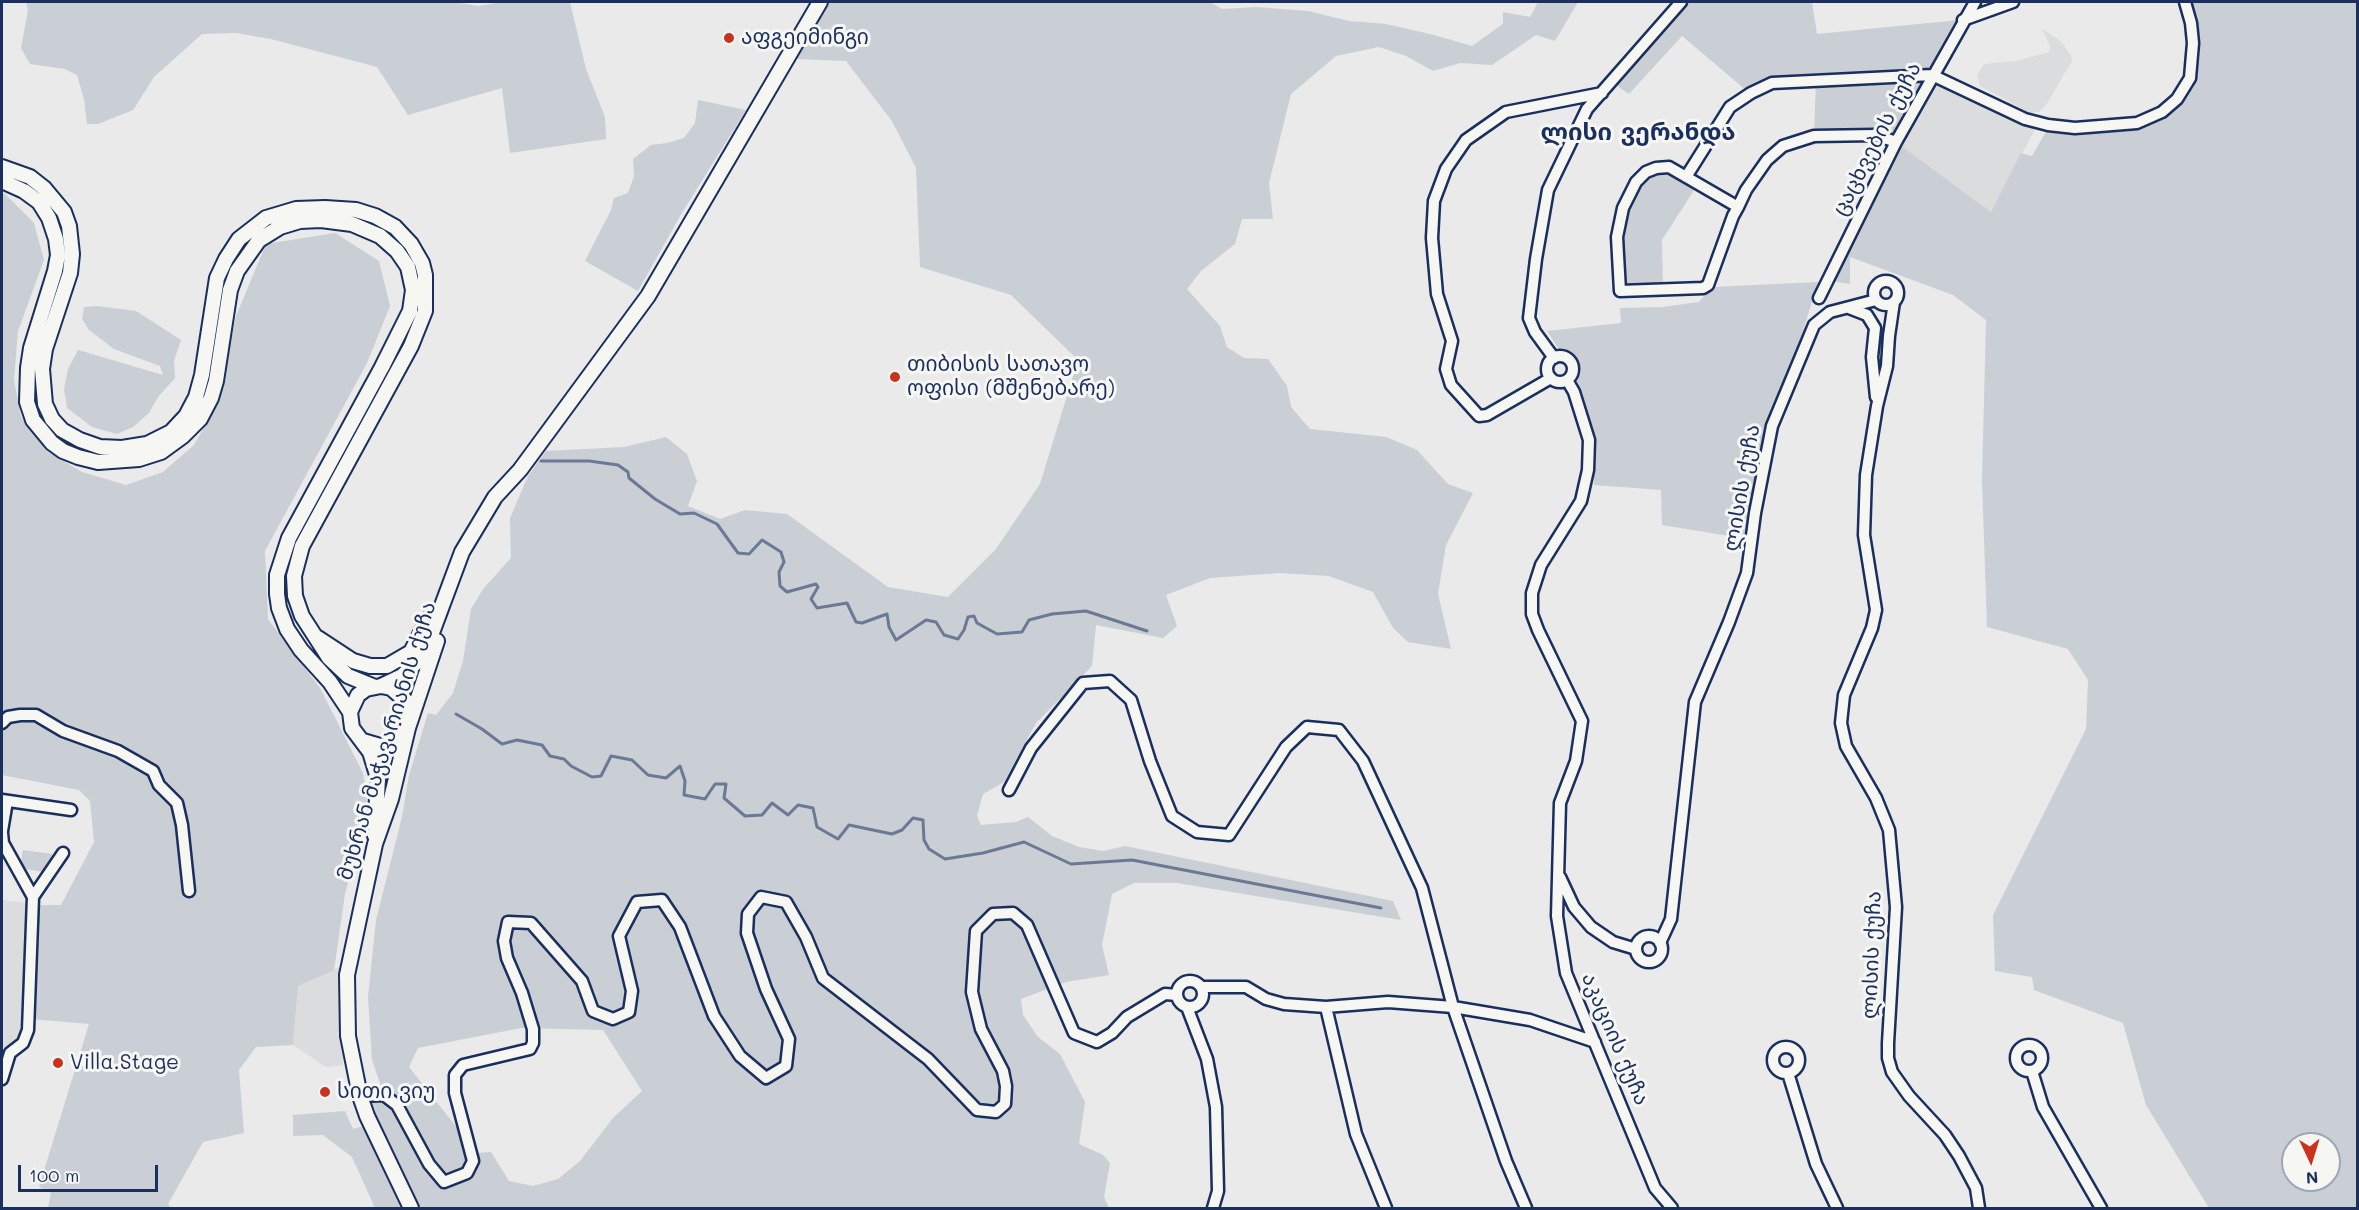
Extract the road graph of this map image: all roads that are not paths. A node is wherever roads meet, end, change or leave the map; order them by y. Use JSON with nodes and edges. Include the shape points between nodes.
{"nodes":[{"id":1,"x":820,"y":2,"type":"edge"},
{"id":2,"x":1681,"y":2,"type":"edge"},
{"id":3,"x":1975,"y":2,"type":"edge"},
{"id":4,"x":2013,"y":2,"type":"edge"},
{"id":5,"x":2185,"y":2,"type":"edge"},
{"id":6,"x":1963,"y":20,"type":"junction"},
{"id":7,"x":1932,"y":75,"type":"junction"},
{"id":8,"x":1602,"y":93,"type":"junction"},
{"id":9,"x":1896,"y":142,"type":"junction"},
{"id":10,"x":2,"y":167,"type":"edge"},
{"id":11,"x":1686,"y":177,"type":"junction"},
{"id":12,"x":2,"y":181,"type":"edge"},
{"id":13,"x":1738,"y":207,"type":"junction"},
{"id":14,"x":1819,"y":298,"type":"dead end"},
{"id":15,"x":1876,"y":300,"type":"junction"},
{"id":16,"x":1894,"y":302,"type":"junction"},
{"id":17,"x":1847,"y":307,"type":"junction"},
{"id":18,"x":1554,"y":358,"type":"junction"},
{"id":19,"x":1551,"y":378,"type":"junction"},
{"id":20,"x":1567,"y":380,"type":"junction"},
{"id":21,"x":1877,"y":406,"type":"junction"},
{"id":22,"x":520,"y":470,"type":"junction"},
{"id":23,"x":495,"y":497,"type":"junction"},
{"id":24,"x":313,"y":635,"type":"junction"},
{"id":25,"x":378,"y":686,"type":"junction"},
{"id":26,"x":350,"y":712,"type":"junction"},
{"id":27,"x":2,"y":723,"type":"edge"},
{"id":28,"x":408,"y":728,"type":"junction"},
{"id":29,"x":363,"y":741,"type":"junction"},
{"id":30,"x":1009,"y":790,"type":"dead end"},
{"id":31,"x":4,"y":800,"type":"edge"},
{"id":32,"x":71,"y":810,"type":"dead end"},
{"id":33,"x":2,"y":832,"type":"edge"},
{"id":34,"x":375,"y":844,"type":"junction"},
{"id":35,"x":63,"y":853,"type":"dead end"},
{"id":36,"x":1558,"y":874,"type":"junction"},
{"id":37,"x":189,"y":891,"type":"dead end"},
{"id":38,"x":33,"y":897,"type":"junction"},
{"id":39,"x":1660,"y":943,"type":"junction"},
{"id":40,"x":1636,"y":949,"type":"junction"},
{"id":41,"x":1201,"y":987,"type":"junction"},
{"id":42,"x":1177,"y":995,"type":"junction"},
{"id":43,"x":1326,"y":1006,"type":"junction"},
{"id":44,"x":1453,"y":1006,"type":"junction"},
{"id":45,"x":1187,"y":1007,"type":"junction"},
{"id":46,"x":1594,"y":1042,"type":"junction"},
{"id":47,"x":6,"y":1054,"type":"edge"},
{"id":48,"x":2032,"y":1071,"type":"dead end"},
{"id":49,"x":1788,"y":1073,"type":"dead end"},
{"id":50,"x":2,"y":1079,"type":"edge"},
{"id":51,"x":360,"y":1096,"type":"junction"},
{"id":52,"x":411,"y":1209,"type":"edge"},
{"id":53,"x":1213,"y":1209,"type":"edge"},
{"id":54,"x":1386,"y":1209,"type":"edge"},
{"id":55,"x":1526,"y":1209,"type":"edge"},
{"id":56,"x":1672,"y":1209,"type":"edge"},
{"id":57,"x":1837,"y":1209,"type":"edge"},
{"id":58,"x":1979,"y":1209,"type":"edge"},
{"id":59,"x":2101,"y":1209,"type":"edge"}],
"edges":[{"from":1,"to":22,"type":"main road","name":"მუხრან მაჭავარიანის ქუჩა","via":[[648,296]]},
{"from":2,"to":8,"type":"street"},
{"from":3,"to":6,"type":"street","name":"ცაცხვების ქუჩა"},
{"from":4,"to":6,"type":"street"},
{"from":5,"to":7,"type":"street","via":[[2193,43],[2190,78],[2177,99],[2162,112],[2137,123],[2075,128],[2048,125],[2025,119]]},
{"from":6,"to":7,"type":"street","name":"ცაცხვების ქუჩა"},
{"from":7,"to":9,"type":"street","name":"ცაცხვების ქუჩა"},
{"from":7,"to":11,"type":"street","via":[[1773,83],[1730,107]]},
{"from":8,"to":18,"type":"street","via":[[1579,125],[1548,190],[1542,215],[1529,318]]},
{"from":8,"to":19,"type":"street","via":[[1506,112],[1466,140],[1446,169],[1434,201],[1432,238],[1437,294],[1452,341],[1446,369],[1451,385],[1479,416]]},
{"from":9,"to":13,"type":"street","via":[[1876,135],[1814,136],[1782,146],[1767,160]]},
{"from":9,"to":14,"type":"street","name":"ცაცხვების ქუჩა"},
{"from":10,"to":24,"type":"main road","via":[[30,177],[44,188],[64,212],[69,226],[70,273],[42,369],[45,404],[62,430],[100,447],[147,444],[171,432],[186,416],[196,397],[218,278],[239,239],[266,218],[296,209],[356,210],[395,227],[411,244],[423,263],[425,311],[411,346],[296,562],[295,596]]},
{"from":11,"to":13,"type":"street"},
{"from":11,"to":13,"type":"street","via":[[1669,167],[1656,168],[1636,182],[1623,208],[1617,237],[1620,291],[1708,285]]},
{"from":12,"to":26,"type":"main road","via":[[39,202],[56,239],[56,272],[27,368],[27,402],[33,420],[63,451],[98,462],[160,452],[200,419],[216,381],[230,290],[237,271],[259,240],[273,231],[300,221],[352,224],[380,236],[408,267],[410,311],[289,538],[277,575],[278,601],[287,629]]},
{"from":15,"to":16,"type":"street","via":[[1886,305]]},
{"from":15,"to":16,"type":"street","via":[[1877,284],[1888,280],[1898,287]]},
{"from":15,"to":17,"type":"street","name":"ლისის ქუჩა"},
{"from":16,"to":21,"type":"street","name":"ლისის ქუჩა","via":[[1887,366]]},
{"from":17,"to":21,"type":"street","name":"ლისის ქუჩა","via":[[1867,315],[1875,328],[1872,357]]},
{"from":17,"to":39,"type":"street","name":"ლისის ქუჩა","via":[[1830,312],[1814,325],[1772,426],[1748,573],[1695,702],[1671,919]]},
{"from":18,"to":19,"type":"street","via":[[1548,370]]},
{"from":18,"to":20,"type":"street","via":[[1564,357],[1572,364],[1572,375]]},
{"from":19,"to":20,"type":"street"},
{"from":20,"to":36,"type":"street","via":[[1589,440],[1588,470],[1581,501],[1541,565],[1532,593],[1532,614],[1538,630],[1582,721],[1576,761],[1560,803]]},
{"from":21,"to":58,"type":"street","name":"ლისის ქუჩა","via":[[1866,474],[1864,535],[1876,610],[1844,695],[1841,723],[1846,746],[1876,798],[1889,830],[1896,907],[1888,1058],[1892,1072],[1959,1156],[1976,1188]]},
{"from":22,"to":23,"type":"main road","name":"მუხრან მაჭავარიანის ქუჩა"},
{"from":22,"to":28,"type":"main road","name":"მუხრან მაჭავარიანის ქუჩა","via":[[464,568]]},
{"from":23,"to":24,"type":"main road","via":[[456,546],[411,652],[387,666],[362,664]]},
{"from":23,"to":25,"type":"main road","name":"მუხრან მაჭავარიანის ქუჩა","via":[[459,558],[425,650],[408,672]]},
{"from":24,"to":25,"type":"main road","via":[[342,671]]},
{"from":25,"to":26,"type":"main road","via":[[358,695]]},
{"from":25,"to":28,"type":"main road","via":[[391,688],[406,701]]},
{"from":26,"to":29,"type":"main road","via":[[352,728]]},
{"from":27,"to":37,"type":"street","via":[[8,717],[36,715],[153,771],[159,785],[177,802]]},
{"from":28,"to":29,"type":"main road","via":[[389,744],[371,745]]},
{"from":28,"to":34,"type":"main road","name":"მუხრან მაჭავარიანის ქუჩა","via":[[391,799]]},
{"from":29,"to":34,"type":"main road","via":[[378,778]]},
{"from":30,"to":44,"type":"street","via":[[1031,748],[1083,683],[1110,681],[1131,700],[1172,816],[1197,832],[1229,835],[1286,747],[1307,727],[1339,730],[1363,761],[1422,888]]},
{"from":31,"to":32,"type":"street"},
{"from":31,"to":33,"type":"street"},
{"from":33,"to":38,"type":"street","via":[[3,843]]},
{"from":34,"to":51,"type":"main road","name":"მუხრან მაჭავარიანის ქუჩა","via":[[347,975],[348,1036]]},
{"from":35,"to":38,"type":"street"},
{"from":36,"to":40,"type":"street","via":[[1574,907],[1591,927],[1613,942]]},
{"from":36,"to":46,"type":"street","name":"აკაციის ქუჩა","via":[[1557,916],[1566,974]]},
{"from":38,"to":47,"type":"street","via":[[28,1030],[23,1043]]},
{"from":39,"to":40,"type":"street","via":[[1646,936],[1637,942]]},
{"from":39,"to":40,"type":"street","via":[[1660,955],[1653,961],[1642,960]]},
{"from":41,"to":42,"type":"street","via":[[1186,981]]},
{"from":41,"to":43,"type":"street","via":[[1246,987],[1284,1004]]},
{"from":41,"to":45,"type":"street","via":[[1203,996],[1199,1004]]},
{"from":42,"to":45,"type":"street"},
{"from":42,"to":51,"type":"street","via":[[1165,994],[1127,1017],[1097,1042],[1074,1033],[1027,925],[1013,913],[993,914],[976,931],[972,992],[981,1029],[1003,1071],[1005,1104],[996,1112],[977,1110],[928,1059],[823,978],[786,902],[761,897],[748,914],[747,933],[789,1039],[786,1066],[766,1078],[740,1056],[714,1016],[680,927],[662,900],[637,902],[619,936],[632,991],[629,1012],[613,1019],[593,1011],[582,981],[531,923],[508,922],[504,941],[507,958],[522,993],[533,1029],[533,1043],[530,1049],[463,1065],[454,1076],[473,1161],[467,1173],[444,1182],[429,1164],[397,1105],[384,1095]]},
{"from":43,"to":44,"type":"street","via":[[1388,1002]]},
{"from":43,"to":54,"type":"street","via":[[1356,1134]]},
{"from":44,"to":46,"type":"street","via":[[1530,1020]]},
{"from":44,"to":55,"type":"street"},
{"from":45,"to":53,"type":"street","via":[[1207,1059],[1216,1107],[1218,1191]]},
{"from":46,"to":56,"type":"street","name":"აკაციის ქუჩა","via":[[1655,1188]]},
{"from":47,"to":50,"type":"street"},
{"from":48,"to":59,"type":"street","via":[[2043,1107]]},
{"from":49,"to":57,"type":"street","via":[[1816,1164]]},
{"from":51,"to":52,"type":"main road","name":"მუხრან მაჭავარიანის ქუჩა"}]}
